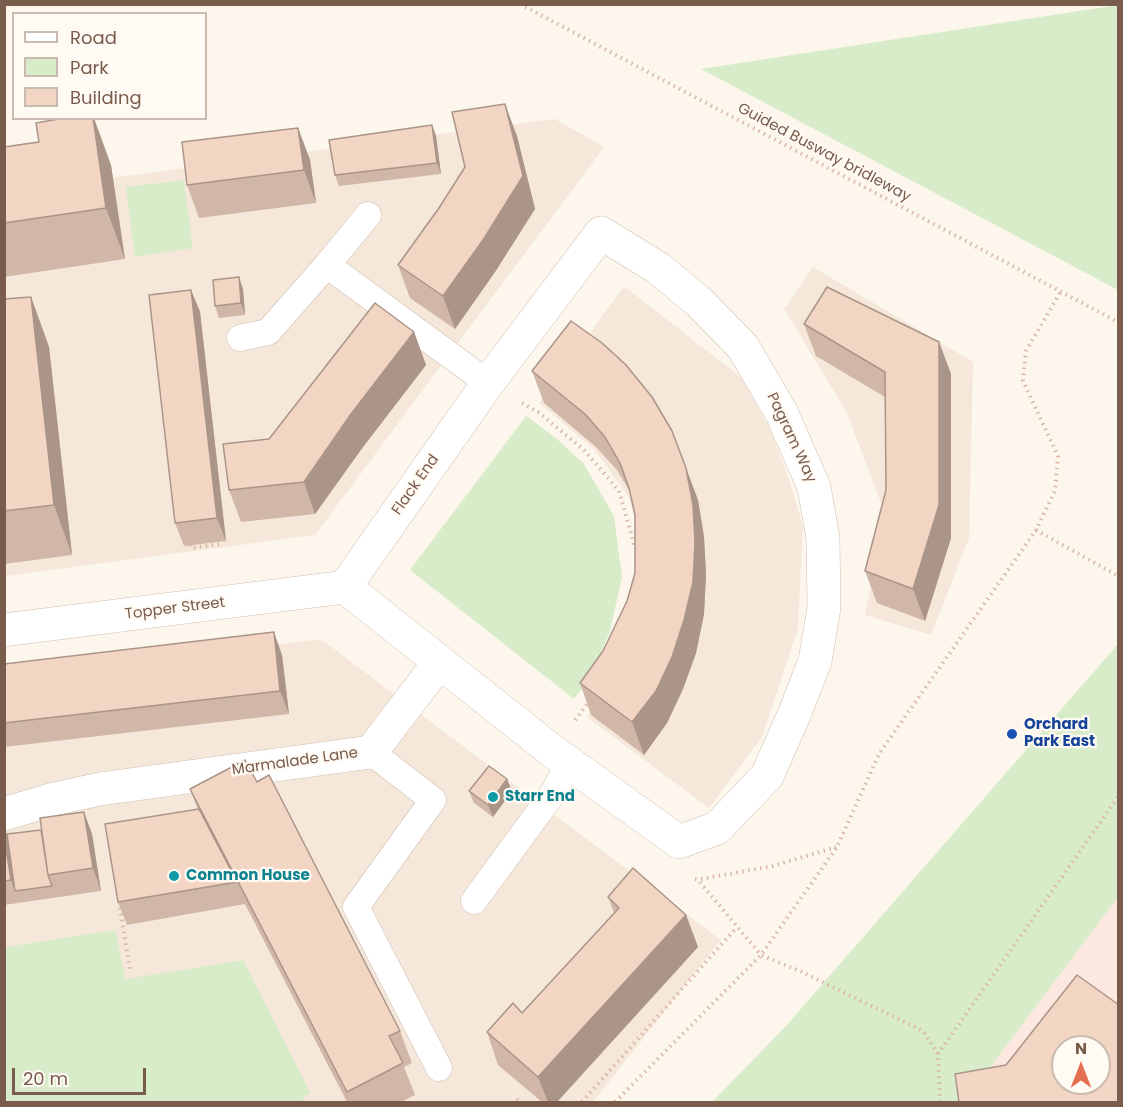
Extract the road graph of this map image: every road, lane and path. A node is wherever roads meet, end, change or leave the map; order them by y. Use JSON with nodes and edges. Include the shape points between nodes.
{"nodes":[{"id":1,"x":520,"y":4,"type":"edge"},
{"id":2,"x":368,"y":216,"type":"dead end"},
{"id":3,"x":601,"y":233,"type":"joint"},
{"id":4,"x":327,"y":266,"type":"junction"},
{"id":5,"x":1061,"y":291,"type":"junction"},
{"id":6,"x":1119,"y":322,"type":"edge"},
{"id":7,"x":240,"y":338,"type":"dead end"},
{"id":8,"x":488,"y":382,"type":"junction"},
{"id":9,"x":1036,"y":530,"type":"junction"},
{"id":10,"x":222,"y":544,"type":"dead end"},
{"id":11,"x":190,"y":545,"type":"dead end"},
{"id":12,"x":635,"y":547,"type":"edge"},
{"id":13,"x":1119,"y":576,"type":"edge"},
{"id":14,"x":345,"y":587,"type":"junction"},
{"id":15,"x":4,"y":630,"type":"edge"},
{"id":16,"x":439,"y":663,"type":"junction"},
{"id":17,"x":592,"y":698,"type":"edge"},
{"id":18,"x":371,"y":752,"type":"junction"},
{"id":19,"x":560,"y":756,"type":"junction"},
{"id":20,"x":1119,"y":797,"type":"edge"},
{"id":21,"x":4,"y":814,"type":"edge"},
{"id":22,"x":679,"y":842,"type":"junction"},
{"id":23,"x":837,"y":847,"type":"junction"},
{"id":24,"x":698,"y":880,"type":"junction"},
{"id":25,"x":474,"y":901,"type":"dead end"},
{"id":26,"x":119,"y":902,"type":"edge"},
{"id":27,"x":737,"y":927,"type":"junction"},
{"id":28,"x":761,"y":955,"type":"junction"},
{"id":29,"x":130,"y":969,"type":"dead end"},
{"id":30,"x":938,"y":1054,"type":"junction"},
{"id":31,"x":440,"y":1068,"type":"dead end"},
{"id":32,"x":582,"y":1102,"type":"edge"},
{"id":33,"x":615,"y":1102,"type":"edge"},
{"id":34,"x":940,"y":1102,"type":"edge"}],
"edges":[{"from":1,"to":5,"type":"path","name":"Guided Busway bridleway"},
{"from":2,"to":4,"type":"lane"},
{"from":3,"to":8,"type":"street","name":"Flack End"},
{"from":3,"to":22,"type":"street","name":"Pagram Way","via":[[658,268],[699,302],[743,347],[782,414],[814,487],[823,538],[824,608],[815,661],[767,776],[717,828]]},
{"from":4,"to":7,"type":"lane","via":[[268,332]]},
{"from":4,"to":8,"type":"lane"},
{"from":5,"to":6,"type":"path","name":"Guided Busway bridleway"},
{"from":5,"to":9,"type":"path","via":[[1026,351],[1023,381],[1058,456],[1055,491]]},
{"from":8,"to":12,"type":"path","via":[[538,412],[584,450],[619,491]]},
{"from":8,"to":14,"type":"street","name":"Flack End"},
{"from":9,"to":13,"type":"path"},
{"from":9,"to":23,"type":"path","via":[[879,754]]},
{"from":10,"to":11,"type":"path","via":[[191,548]]},
{"from":14,"to":15,"type":"street","name":"Topper Street"},
{"from":14,"to":16,"type":"street"},
{"from":16,"to":18,"type":"street","name":"Marmalade Lane"},
{"from":16,"to":19,"type":"street"},
{"from":17,"to":19,"type":"path"},
{"from":18,"to":21,"type":"street","name":"Marmalade Lane","via":[[100,789]]},
{"from":18,"to":31,"type":"lane","via":[[433,800],[356,908]]},
{"from":19,"to":22,"type":"street"},
{"from":19,"to":25,"type":"lane","via":[[553,793]]},
{"from":20,"to":30,"type":"path"},
{"from":22,"to":24,"type":"path"},
{"from":23,"to":24,"type":"path","via":[[773,866]]},
{"from":23,"to":28,"type":"path"},
{"from":24,"to":27,"type":"path"},
{"from":26,"to":29,"type":"path"},
{"from":27,"to":28,"type":"path"},
{"from":27,"to":32,"type":"path"},
{"from":28,"to":30,"type":"path","via":[[923,1031]]},
{"from":28,"to":33,"type":"path"},
{"from":30,"to":34,"type":"path"}]}
